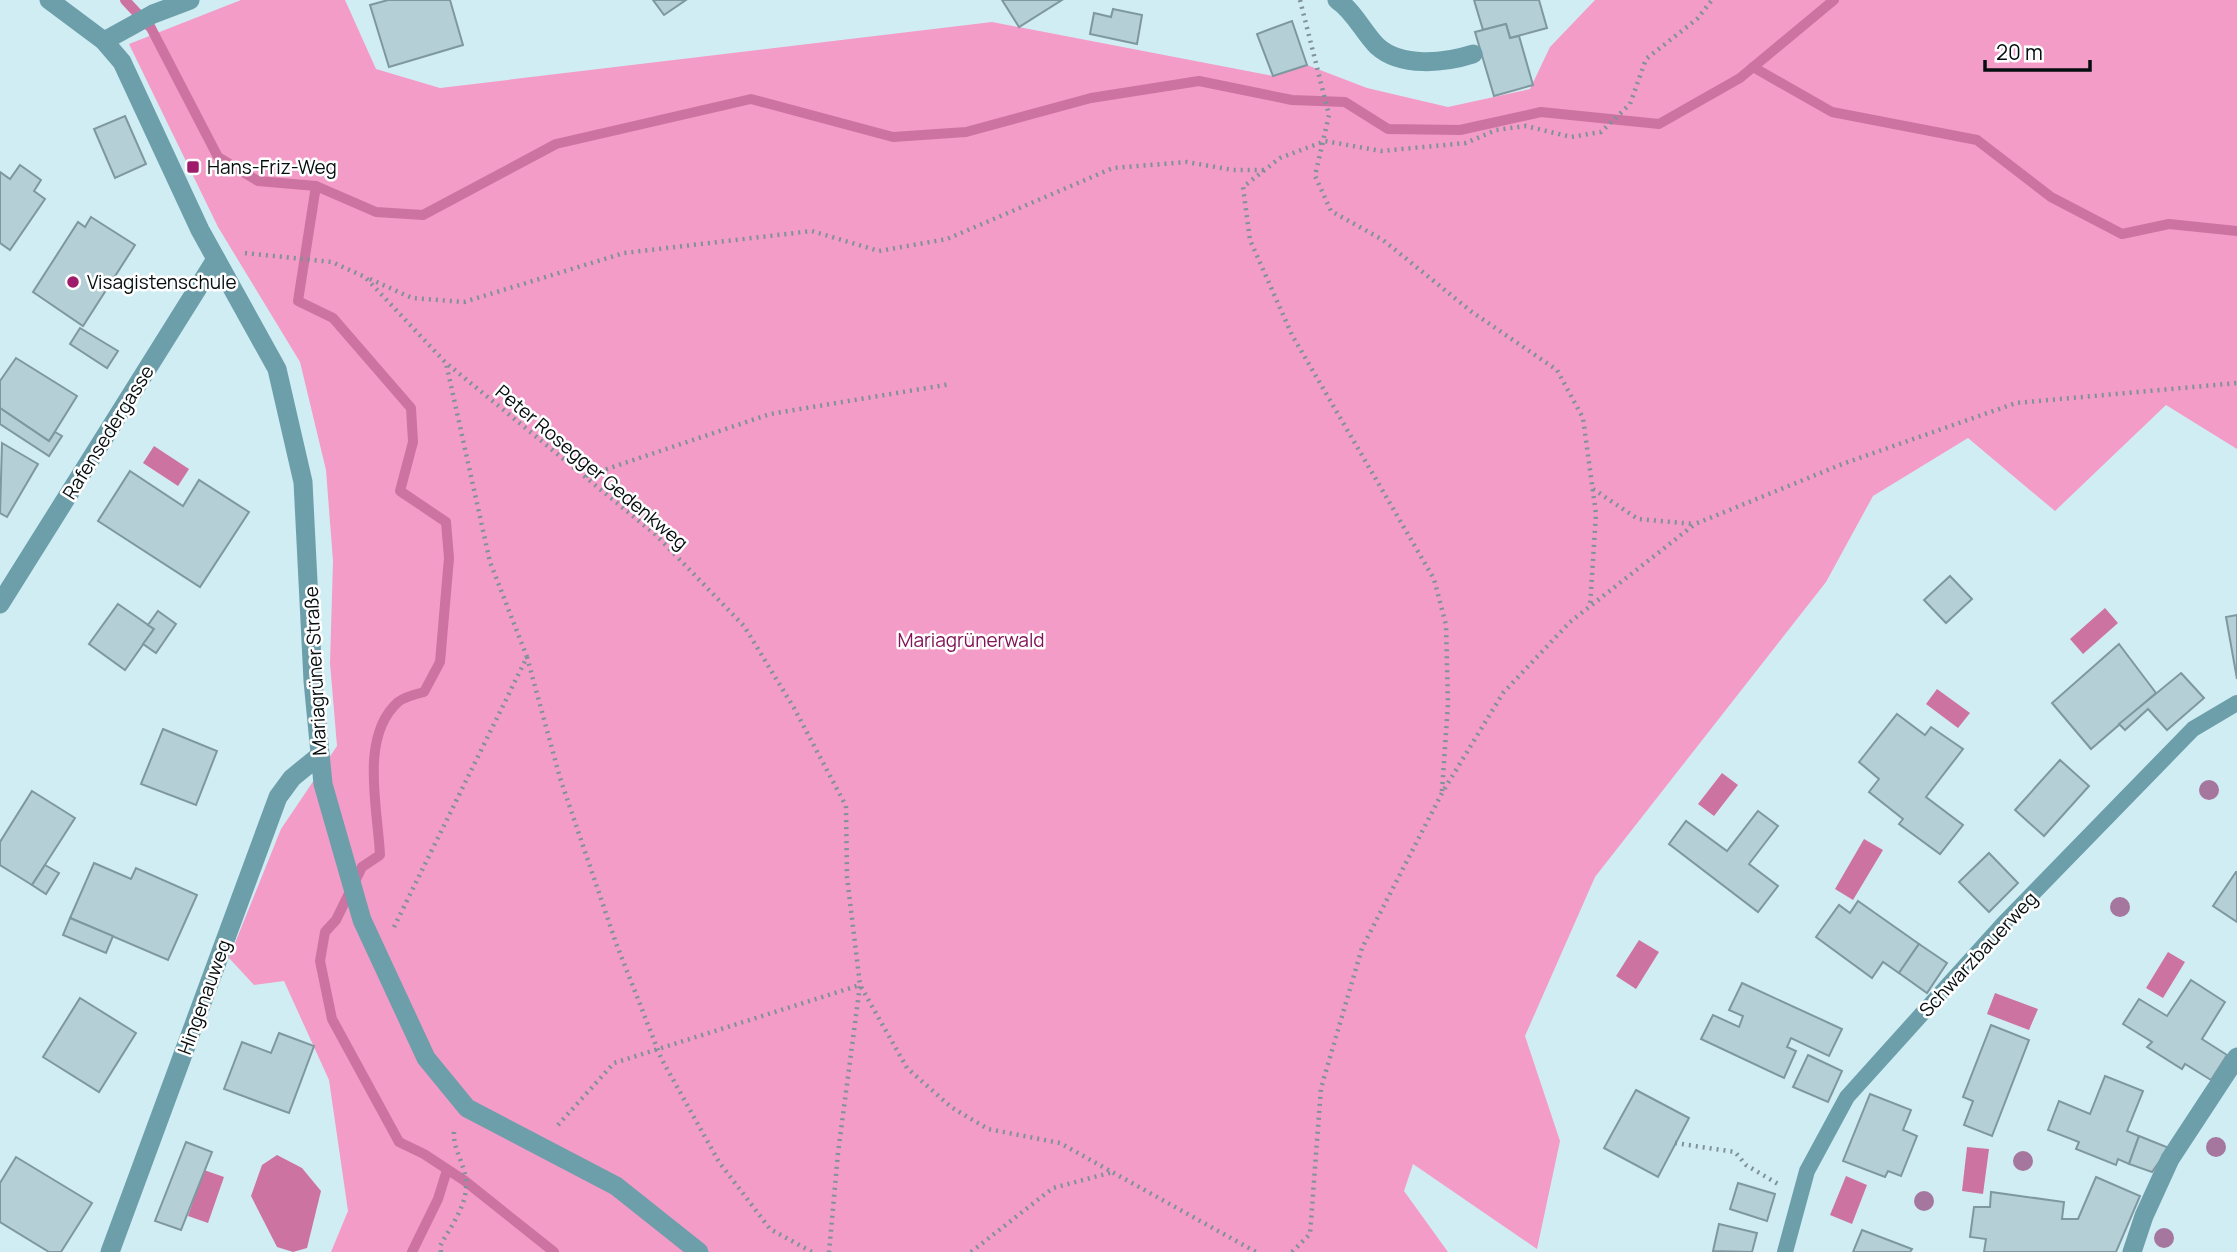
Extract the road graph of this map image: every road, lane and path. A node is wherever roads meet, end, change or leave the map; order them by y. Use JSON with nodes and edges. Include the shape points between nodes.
{"nodes":[{"id":1,"x":49,"y":0,"type":"edge"},
{"id":2,"x":190,"y":0,"type":"edge"},
{"id":3,"x":1300,"y":0,"type":"edge"},
{"id":4,"x":1337,"y":0,"type":"edge"},
{"id":5,"x":1712,"y":0,"type":"edge"},
{"id":6,"x":104,"y":41,"type":"junction"},
{"id":7,"x":1473,"y":54,"type":"dead end"},
{"id":8,"x":1325,"y":141,"type":"junction"},
{"id":9,"x":1265,"y":170,"type":"junction"},
{"id":10,"x":224,"y":256,"type":"junction"},
{"id":11,"x":365,"y":277,"type":"junction"},
{"id":12,"x":446,"y":362,"type":"junction"},
{"id":13,"x":2237,"y":383,"type":"edge"},
{"id":14,"x":951,"y":384,"type":"dead end"},
{"id":15,"x":585,"y":477,"type":"junction"},
{"id":16,"x":1592,"y":489,"type":"junction"},
{"id":17,"x":1695,"y":524,"type":"junction"},
{"id":18,"x":0,"y":604,"type":"edge"},
{"id":19,"x":1590,"y":606,"type":"junction"},
{"id":20,"x":527,"y":657,"type":"junction"},
{"id":21,"x":2237,"y":703,"type":"edge"},
{"id":22,"x":319,"y":756,"type":"junction"},
{"id":23,"x":1442,"y":793,"type":"junction"},
{"id":24,"x":388,"y":940,"type":"dead end"},
{"id":25,"x":860,"y":985,"type":"junction"},
{"id":26,"x":659,"y":1051,"type":"junction"},
{"id":27,"x":2237,"y":1057,"type":"edge"},
{"id":28,"x":2231,"y":1079,"type":"edge"},
{"id":29,"x":467,"y":1108,"type":"junction"},
{"id":30,"x":555,"y":1128,"type":"dead end"},
{"id":31,"x":1675,"y":1143,"type":"dead end"},
{"id":32,"x":1113,"y":1172,"type":"junction"},
{"id":33,"x":1799,"y":1198,"type":"junction"},
{"id":34,"x":110,"y":1252,"type":"edge"},
{"id":35,"x":440,"y":1252,"type":"edge"},
{"id":36,"x":699,"y":1252,"type":"edge"},
{"id":37,"x":812,"y":1252,"type":"edge"},
{"id":38,"x":829,"y":1252,"type":"edge"},
{"id":39,"x":971,"y":1252,"type":"edge"},
{"id":40,"x":1256,"y":1252,"type":"edge"},
{"id":41,"x":1292,"y":1252,"type":"edge"},
{"id":42,"x":1785,"y":1252,"type":"edge"},
{"id":43,"x":2132,"y":1252,"type":"edge"}],
"edges":[{"from":1,"to":6,"type":"street","name":"Mariagrüner Straße"},
{"from":2,"to":6,"type":"street"},
{"from":3,"to":8,"type":"path","via":[[1329,115]]},
{"from":4,"to":7,"type":"street","via":[[1379,48],[1412,61],[1447,62]]},
{"from":5,"to":8,"type":"path","via":[[1697,19],[1646,59],[1630,104],[1601,132],[1571,136],[1526,126],[1496,130],[1466,143],[1381,151]]},
{"from":6,"to":10,"type":"street","name":"Mariagrüner Straße","via":[[129,76]]},
{"from":8,"to":9,"type":"path","via":[[1280,158]]},
{"from":8,"to":16,"type":"path","via":[[1315,176],[1331,211],[1383,240],[1472,312],[1557,370],[1583,418]]},
{"from":9,"to":11,"type":"path","via":[[1187,162],[1112,167],[947,239],[879,251],[812,232],[624,253],[464,302],[412,298]]},
{"from":9,"to":23,"type":"path","via":[[1243,187],[1250,240],[1292,335],[1434,579],[1446,625],[1448,704]]},
{"from":10,"to":11,"type":"path","name":"Peter Rosegger Gedenkweg","via":[[281,254],[332,262]]},
{"from":10,"to":18,"type":"street","name":"Rafensedergasse"},
{"from":10,"to":22,"type":"street","name":"Mariagrüner Straße","via":[[276,369],[293,431],[305,508]]},
{"from":11,"to":12,"type":"path","name":"Peter Rosegger Gedenkweg"},
{"from":12,"to":15,"type":"path","name":"Peter Rosegger Gedenkweg"},
{"from":12,"to":20,"type":"path","via":[[489,562]]},
{"from":13,"to":17,"type":"path","via":[[2016,403],[1845,463]]},
{"from":14,"to":15,"type":"path","via":[[770,414]]},
{"from":15,"to":25,"type":"path","name":"Peter Rosegger Gedenkweg","via":[[656,535],[744,626],[794,708],[846,806],[847,877]]},
{"from":16,"to":17,"type":"path","via":[[1638,519]]},
{"from":16,"to":19,"type":"path","via":[[1596,514]]},
{"from":17,"to":19,"type":"path"},
{"from":19,"to":23,"type":"path","via":[[1503,693]]},
{"from":20,"to":24,"type":"path"},
{"from":20,"to":26,"type":"path","via":[[560,778],[616,943]]},
{"from":21,"to":33,"type":"lane","name":"Schwarzbauerweg","via":[[2193,729],[2003,924],[1847,1097],[1807,1171]]},
{"from":22,"to":29,"type":"street","name":"Mariagrüner Straße","via":[[337,842],[362,920],[426,1058]]},
{"from":22,"to":34,"type":"street","name":"Hingenauweg","via":[[292,778],[278,797]]},
{"from":23,"to":41,"type":"path","via":[[1362,948],[1321,1088],[1310,1234]]},
{"from":25,"to":26,"type":"path"},
{"from":25,"to":32,"type":"path","name":"Peter Rosegger Gedenkweg","via":[[907,1068],[951,1107],[988,1129],[1060,1143]]},
{"from":25,"to":38,"type":"path"},
{"from":26,"to":30,"type":"path","via":[[614,1063]]},
{"from":26,"to":37,"type":"path","via":[[719,1162],[770,1229]]},
{"from":27,"to":28,"type":"street"},
{"from":28,"to":43,"type":"street","via":[[2171,1159]]},
{"from":29,"to":35,"type":"path","via":[[453,1134],[465,1174],[466,1198]]},
{"from":29,"to":36,"type":"street","name":"Mariagrüner Straße","via":[[616,1185]]},
{"from":31,"to":33,"type":"path","via":[[1735,1152],[1746,1166]]},
{"from":32,"to":39,"type":"path","via":[[1053,1188]]},
{"from":32,"to":40,"type":"path","name":"Peter Rosegger Gedenkweg"},
{"from":33,"to":42,"type":"lane","name":"Schwarzbauerweg"}]}
